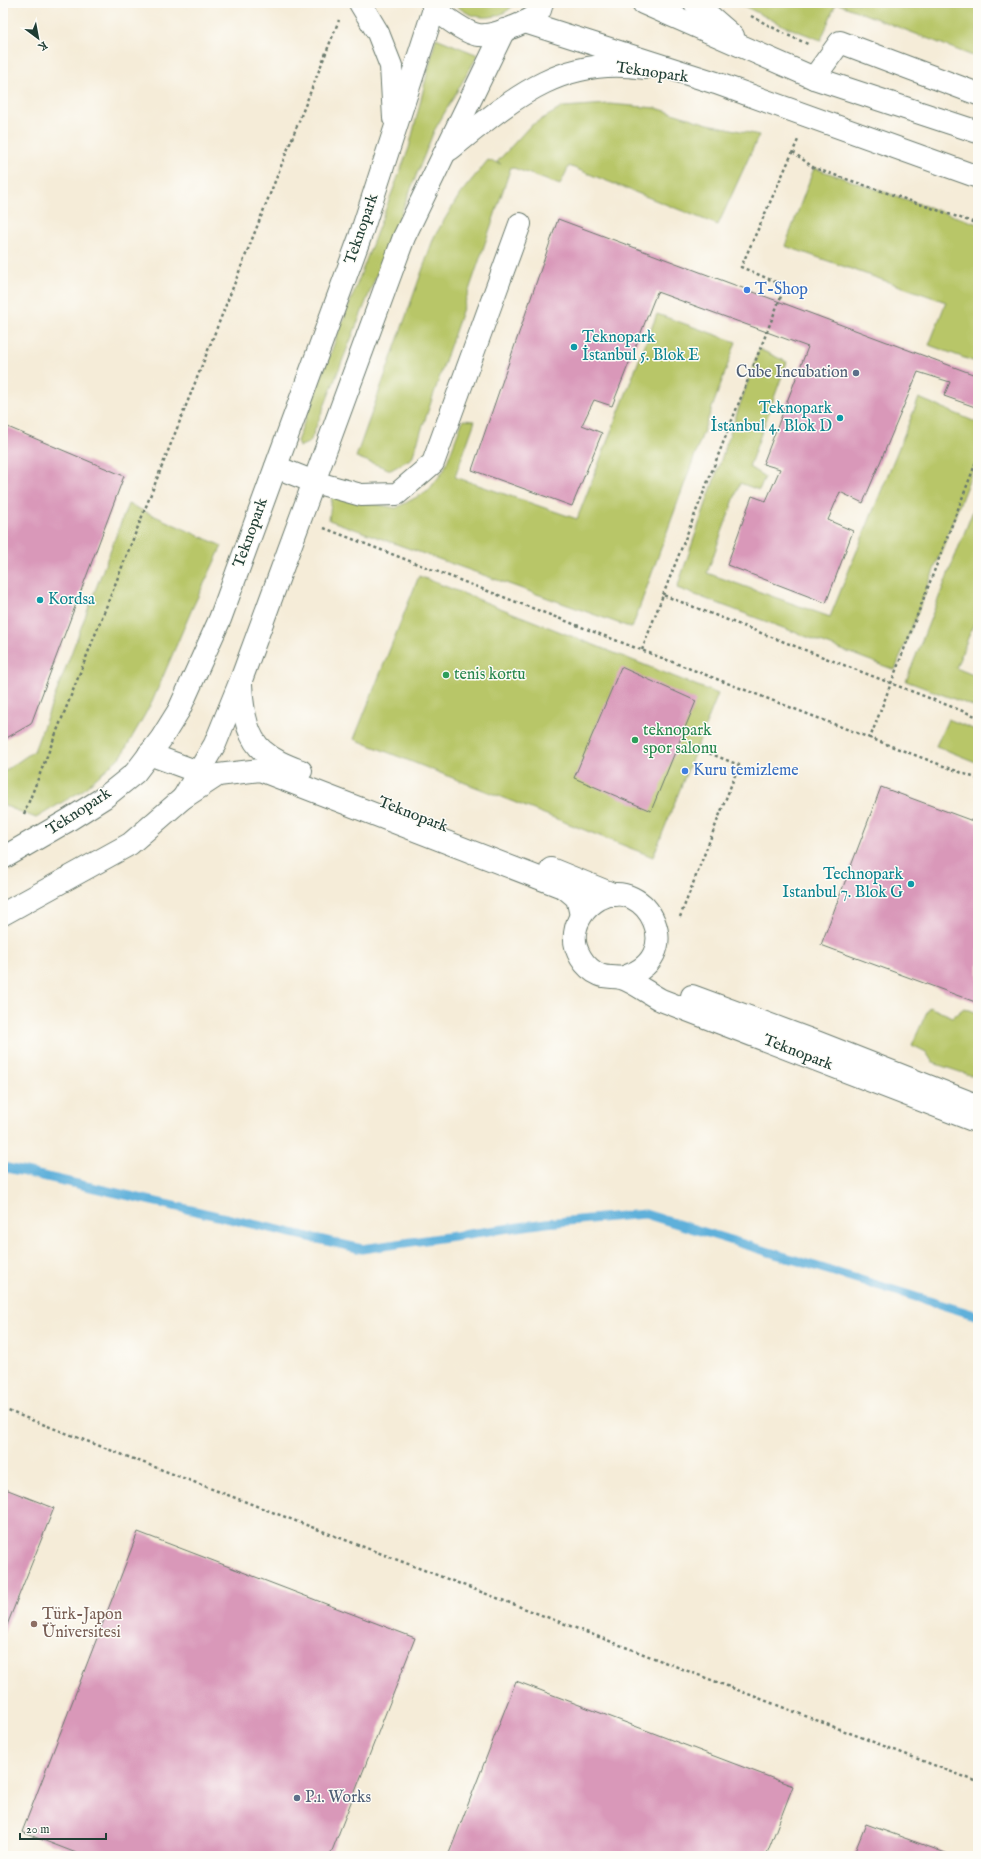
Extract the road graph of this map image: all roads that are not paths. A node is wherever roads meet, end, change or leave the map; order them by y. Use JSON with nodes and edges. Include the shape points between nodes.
{"nodes":[{"id":1,"x":360,"y":3,"type":"edge"},
{"id":2,"x":542,"y":3,"type":"edge"},
{"id":3,"x":643,"y":3,"type":"edge"},
{"id":4,"x":695,"y":3,"type":"edge"},
{"id":5,"x":433,"y":6,"type":"edge"},
{"id":6,"x":525,"y":22,"type":"junction"},
{"id":7,"x":504,"y":30,"type":"junction"},
{"id":8,"x":751,"y":51,"type":"junction"},
{"id":9,"x":814,"y":78,"type":"junction"},
{"id":10,"x":716,"y":83,"type":"junction"},
{"id":11,"x":978,"y":94,"type":"edge"},
{"id":12,"x":978,"y":132,"type":"edge"},
{"id":13,"x":395,"y":133,"type":"junction"},
{"id":14,"x":445,"y":153,"type":"junction"},
{"id":15,"x":978,"y":177,"type":"edge"},
{"id":16,"x":520,"y":224,"type":"dead end"},
{"id":17,"x":276,"y":467,"type":"junction"},
{"id":18,"x":314,"y":482,"type":"junction"},
{"id":19,"x":241,"y":680,"type":"junction"},
{"id":20,"x":149,"y":754,"type":"junction"},
{"id":21,"x":198,"y":772,"type":"junction"},
{"id":22,"x":183,"y":798,"type":"junction"},
{"id":23,"x":3,"y":858,"type":"edge"},
{"id":24,"x":615,"y":895,"type":"junction"},
{"id":25,"x":3,"y":914,"type":"edge"},
{"id":26,"x":581,"y":915,"type":"junction"},
{"id":27,"x":645,"y":966,"type":"junction"},
{"id":28,"x":620,"y":978,"type":"junction"},
{"id":29,"x":978,"y":1106,"type":"edge"},
{"id":30,"x":978,"y":1122,"type":"edge"}],
"edges":[{"from":1,"to":13,"type":"street","name":"Teknopark","via":[[378,33],[391,66]]},
{"from":2,"to":6,"type":"street","name":"Teknopark","via":[[539,12]]},
{"from":3,"to":8,"type":"street"},
{"from":4,"to":8,"type":"street"},
{"from":5,"to":7,"type":"street","name":"Teknopark","via":[[455,24],[479,35]]},
{"from":5,"to":13,"type":"street","name":"Teknopark"},
{"from":6,"to":7,"type":"street","name":"Teknopark"},
{"from":6,"to":10,"type":"street","name":"Teknopark"},
{"from":7,"to":14,"type":"street","name":"Teknopark"},
{"from":8,"to":9,"type":"street"},
{"from":9,"to":11,"type":"street","via":[[840,42]]},
{"from":9,"to":12,"type":"street"},
{"from":10,"to":14,"type":"street","name":"Teknopark","via":[[642,68],[608,66],[578,70],[556,76],[526,91]]},
{"from":10,"to":15,"type":"street","name":"Teknopark"},
{"from":13,"to":17,"type":"street","name":"Teknopark"},
{"from":14,"to":18,"type":"street","name":"Teknopark","via":[[404,237]]},
{"from":16,"to":18,"type":"street","via":[[433,464],[397,494],[361,494]]},
{"from":17,"to":18,"type":"street"},
{"from":17,"to":20,"type":"street","name":"Teknopark","via":[[220,619],[201,662],[179,710]]},
{"from":18,"to":19,"type":"street","name":"Teknopark"},
{"from":19,"to":21,"type":"street","name":"Teknopark","via":[[215,744]]},
{"from":19,"to":24,"type":"street","name":"Teknopark","via":[[242,710],[253,737],[262,751],[278,762]]},
{"from":20,"to":21,"type":"street"},
{"from":20,"to":23,"type":"street","name":"Teknopark","via":[[135,773],[105,797]]},
{"from":21,"to":22,"type":"street","name":"Teknopark"},
{"from":22,"to":25,"type":"street","name":"Teknopark","via":[[130,844]]},
{"from":22,"to":26,"type":"street","name":"Teknopark","via":[[218,775],[260,770],[566,888],[577,898]]},
{"from":24,"to":26,"type":"street","via":[[601,898]]},
{"from":24,"to":27,"type":"street","via":[[629,897],[642,904],[651,914],[658,941],[654,955]]},
{"from":26,"to":28,"type":"street","via":[[576,926],[575,938],[582,961],[600,975]]},
{"from":27,"to":28,"type":"street","via":[[634,974]]},
{"from":27,"to":29,"type":"street","name":"Teknopark","via":[[648,975],[655,982]]},
{"from":28,"to":30,"type":"street","name":"Teknopark","via":[[661,1000]]}]}
